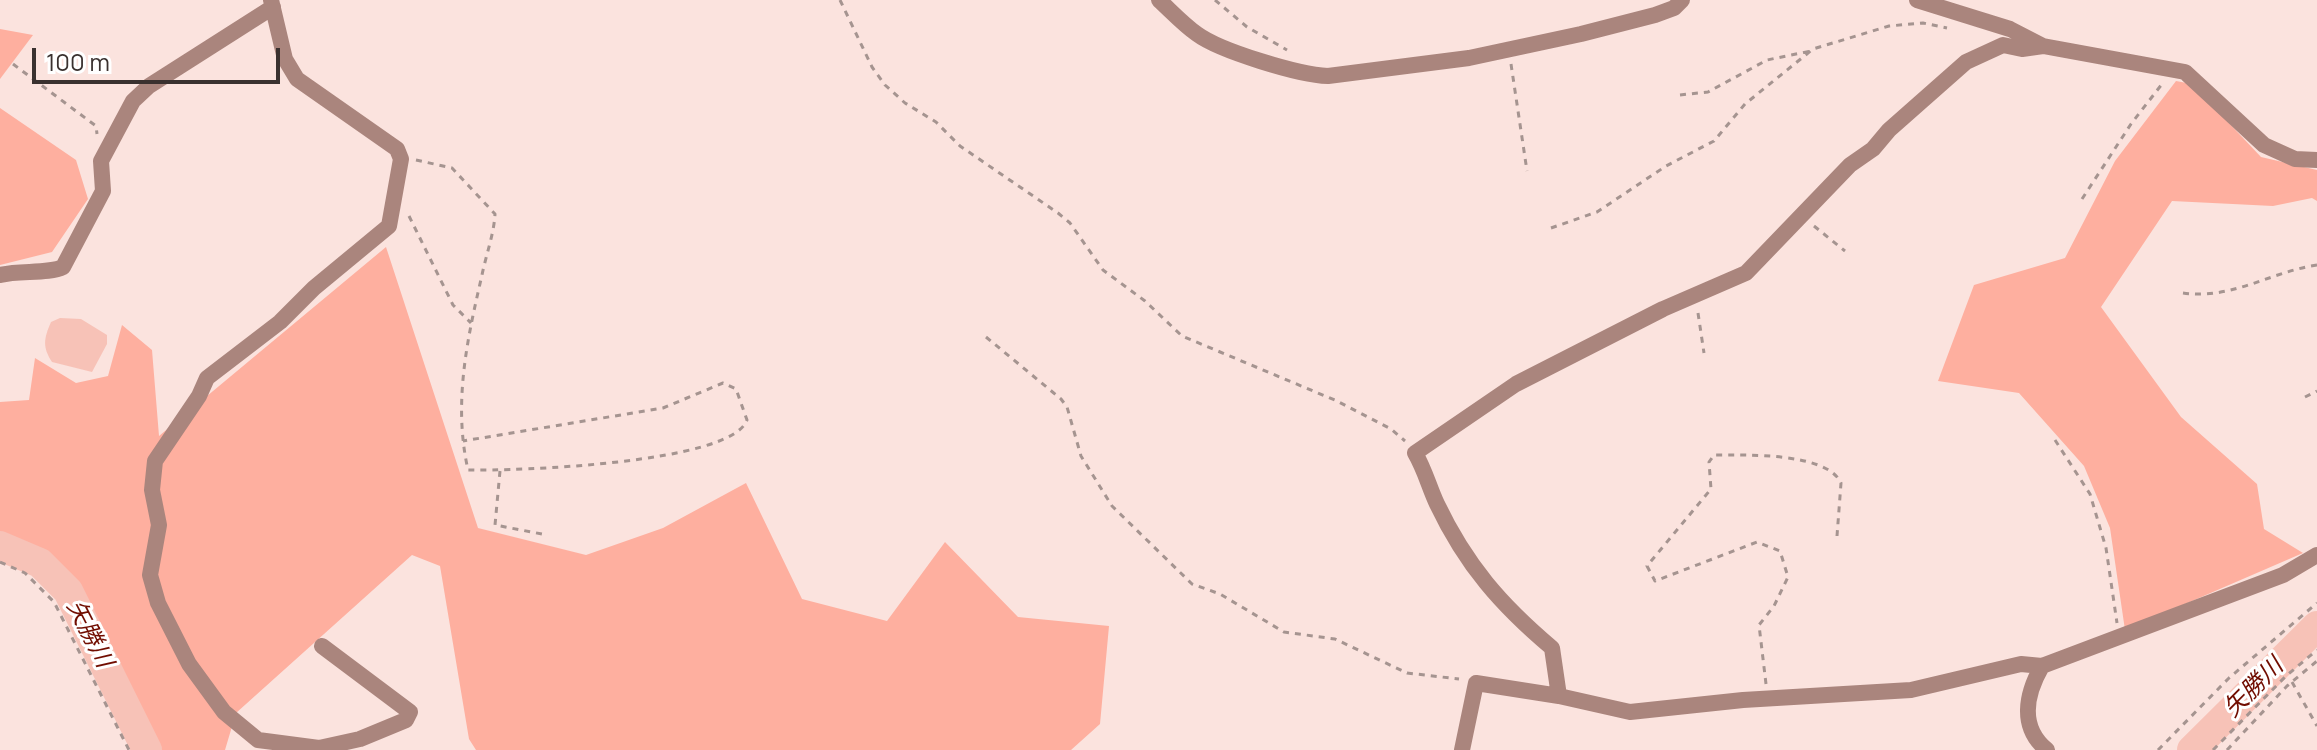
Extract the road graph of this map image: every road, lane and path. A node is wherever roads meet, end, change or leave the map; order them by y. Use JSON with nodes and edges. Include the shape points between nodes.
{"nodes":[{"id":1,"x":840,"y":0,"type":"edge"},
{"id":2,"x":1159,"y":0,"type":"edge"},
{"id":3,"x":1215,"y":0,"type":"edge"},
{"id":4,"x":1682,"y":0,"type":"edge"},
{"id":5,"x":1917,"y":0,"type":"edge"},
{"id":6,"x":272,"y":4,"type":"edge"},
{"id":7,"x":1949,"y":28,"type":"dead end"},
{"id":8,"x":2043,"y":46,"type":"junction"},
{"id":9,"x":1509,"y":48,"type":"junction"},
{"id":10,"x":1812,"y":50,"type":"junction"},
{"id":11,"x":1289,"y":51,"type":"dead end"},
{"id":12,"x":13,"y":64,"type":"dead end"},
{"id":13,"x":2171,"y":68,"type":"junction"},
{"id":14,"x":1680,"y":95,"type":"dead end"},
{"id":15,"x":400,"y":156,"type":"junction"},
{"id":16,"x":2317,"y":160,"type":"edge"},
{"id":17,"x":101,"y":164,"type":"junction"},
{"id":18,"x":1527,"y":171,"type":"dead end"},
{"id":19,"x":397,"y":190,"type":"junction"},
{"id":20,"x":2082,"y":199,"type":"dead end"},
{"id":21,"x":1801,"y":215,"type":"junction"},
{"id":22,"x":1551,"y":228,"type":"dead end"},
{"id":23,"x":1845,"y":251,"type":"dead end"},
{"id":24,"x":2317,"y":265,"type":"edge"},
{"id":25,"x":0,"y":275,"type":"edge"},
{"id":26,"x":2183,"y":293,"type":"dead end"},
{"id":27,"x":1696,"y":295,"type":"junction"},
{"id":28,"x":471,"y":323,"type":"junction"},
{"id":29,"x":986,"y":337,"type":"dead end"},
{"id":30,"x":1704,"y":353,"type":"dead end"},
{"id":31,"x":2317,"y":391,"type":"edge"},
{"id":32,"x":2305,"y":397,"type":"dead end"},
{"id":33,"x":2055,"y":440,"type":"dead end"},
{"id":34,"x":463,"y":441,"type":"junction"},
{"id":35,"x":1415,"y":453,"type":"junction"},
{"id":36,"x":500,"y":471,"type":"junction"},
{"id":37,"x":547,"y":535,"type":"dead end"},
{"id":38,"x":1837,"y":536,"type":"dead end"},
{"id":39,"x":2317,"y":555,"type":"edge"},
{"id":40,"x":0,"y":562,"type":"edge"},
{"id":41,"x":2317,"y":603,"type":"edge"},
{"id":42,"x":2119,"y":638,"type":"junction"},
{"id":43,"x":322,"y":646,"type":"dead end"},
{"id":44,"x":2317,"y":650,"type":"edge"},
{"id":45,"x":2317,"y":661,"type":"edge"},
{"id":46,"x":2042,"y":666,"type":"junction"},
{"id":47,"x":2292,"y":682,"type":"junction"},
{"id":48,"x":1476,"y":683,"type":"junction"},
{"id":49,"x":1559,"y":696,"type":"junction"},
{"id":50,"x":1773,"y":698,"type":"junction"},
{"id":51,"x":2317,"y":726,"type":"edge"},
{"id":52,"x":129,"y":750,"type":"edge"},
{"id":53,"x":1462,"y":750,"type":"edge"},
{"id":54,"x":2047,"y":750,"type":"edge"},
{"id":55,"x":2158,"y":750,"type":"edge"},
{"id":56,"x":2213,"y":750,"type":"edge"},
{"id":57,"x":2227,"y":750,"type":"edge"}],
"edges":[{"from":1,"to":35,"type":"path","via":[[885,85],[960,146],[1070,223],[1103,270],[1182,336],[1377,421]]},
{"from":2,"to":9,"type":"street","via":[[1199,35],[1311,75],[1377,71]]},
{"from":3,"to":11,"type":"path","via":[[1247,27]]},
{"from":4,"to":9,"type":"street","via":[[1655,15]]},
{"from":5,"to":8,"type":"street","via":[[2010,29]]},
{"from":6,"to":15,"type":"street","via":[[285,59],[297,79]]},
{"from":6,"to":17,"type":"street","via":[[149,86],[133,101]]},
{"from":7,"to":10,"type":"path","via":[[1923,23],[1889,26]]},
{"from":8,"to":13,"type":"street"},
{"from":8,"to":21,"type":"street","via":[[2003,45],[1966,62]]},
{"from":9,"to":18,"type":"path"},
{"from":10,"to":14,"type":"path","via":[[1767,60],[1708,92]]},
{"from":10,"to":22,"type":"path","via":[[1745,104],[1714,141],[1597,212]]},
{"from":12,"to":17,"type":"path","via":[[96,126]]},
{"from":13,"to":16,"type":"street","via":[[2197,81],[2278,154]]},
{"from":13,"to":20,"type":"path"},
{"from":15,"to":19,"type":"street"},
{"from":15,"to":28,"type":"path","via":[[452,168],[495,214]]},
{"from":17,"to":25,"type":"street","via":[[103,191],[63,267]]},
{"from":19,"to":28,"type":"path","via":[[448,296]]},
{"from":19,"to":43,"type":"street","via":[[389,226],[207,378],[153,472],[159,525],[150,575],[158,603],[189,664],[224,712],[258,740],[319,748],[406,720],[410,712]]},
{"from":21,"to":23,"type":"path"},
{"from":21,"to":27,"type":"street","via":[[1746,273]]},
{"from":24,"to":26,"type":"path","via":[[2231,292]]},
{"from":27,"to":30,"type":"path"},
{"from":27,"to":35,"type":"street","via":[[1516,384]]},
{"from":28,"to":34,"type":"path","via":[[461,389]]},
{"from":29,"to":48,"type":"path","via":[[1061,399],[1081,456],[1112,506],[1192,584],[1220,594],[1284,632],[1335,639],[1407,673]]},
{"from":31,"to":32,"type":"path"},
{"from":33,"to":42,"type":"path","via":[[2090,494],[2106,548]]},
{"from":34,"to":36,"type":"path","via":[[468,470]]},
{"from":34,"to":36,"type":"path","via":[[663,408],[723,383],[736,389],[747,420],[736,432],[657,457],[561,470]]},
{"from":35,"to":49,"type":"street","via":[[1477,575],[1552,648]]},
{"from":36,"to":37,"type":"path","via":[[495,525]]},
{"from":38,"to":50,"type":"path","via":[[1841,483],[1834,473],[1786,458],[1714,455],[1709,462],[1711,489],[1647,566],[1655,581],[1757,542],[1780,551],[1788,577],[1759,625],[1766,687]]},
{"from":39,"to":42,"type":"street","via":[[2283,575]]},
{"from":40,"to":52,"type":"path","via":[[25,573],[54,602]]},
{"from":41,"to":55,"type":"path","via":[[2229,678]]},
{"from":42,"to":46,"type":"street"},
{"from":44,"to":56,"type":"path"},
{"from":45,"to":47,"type":"path"},
{"from":46,"to":50,"type":"street","via":[[2021,664],[1911,690]]},
{"from":46,"to":54,"type":"street","via":[[2028,694],[2028,716],[2031,732]]},
{"from":47,"to":51,"type":"path"},
{"from":47,"to":57,"type":"path"},
{"from":48,"to":49,"type":"street"},
{"from":48,"to":53,"type":"street"},
{"from":49,"to":50,"type":"street","via":[[1630,712]]}]}
